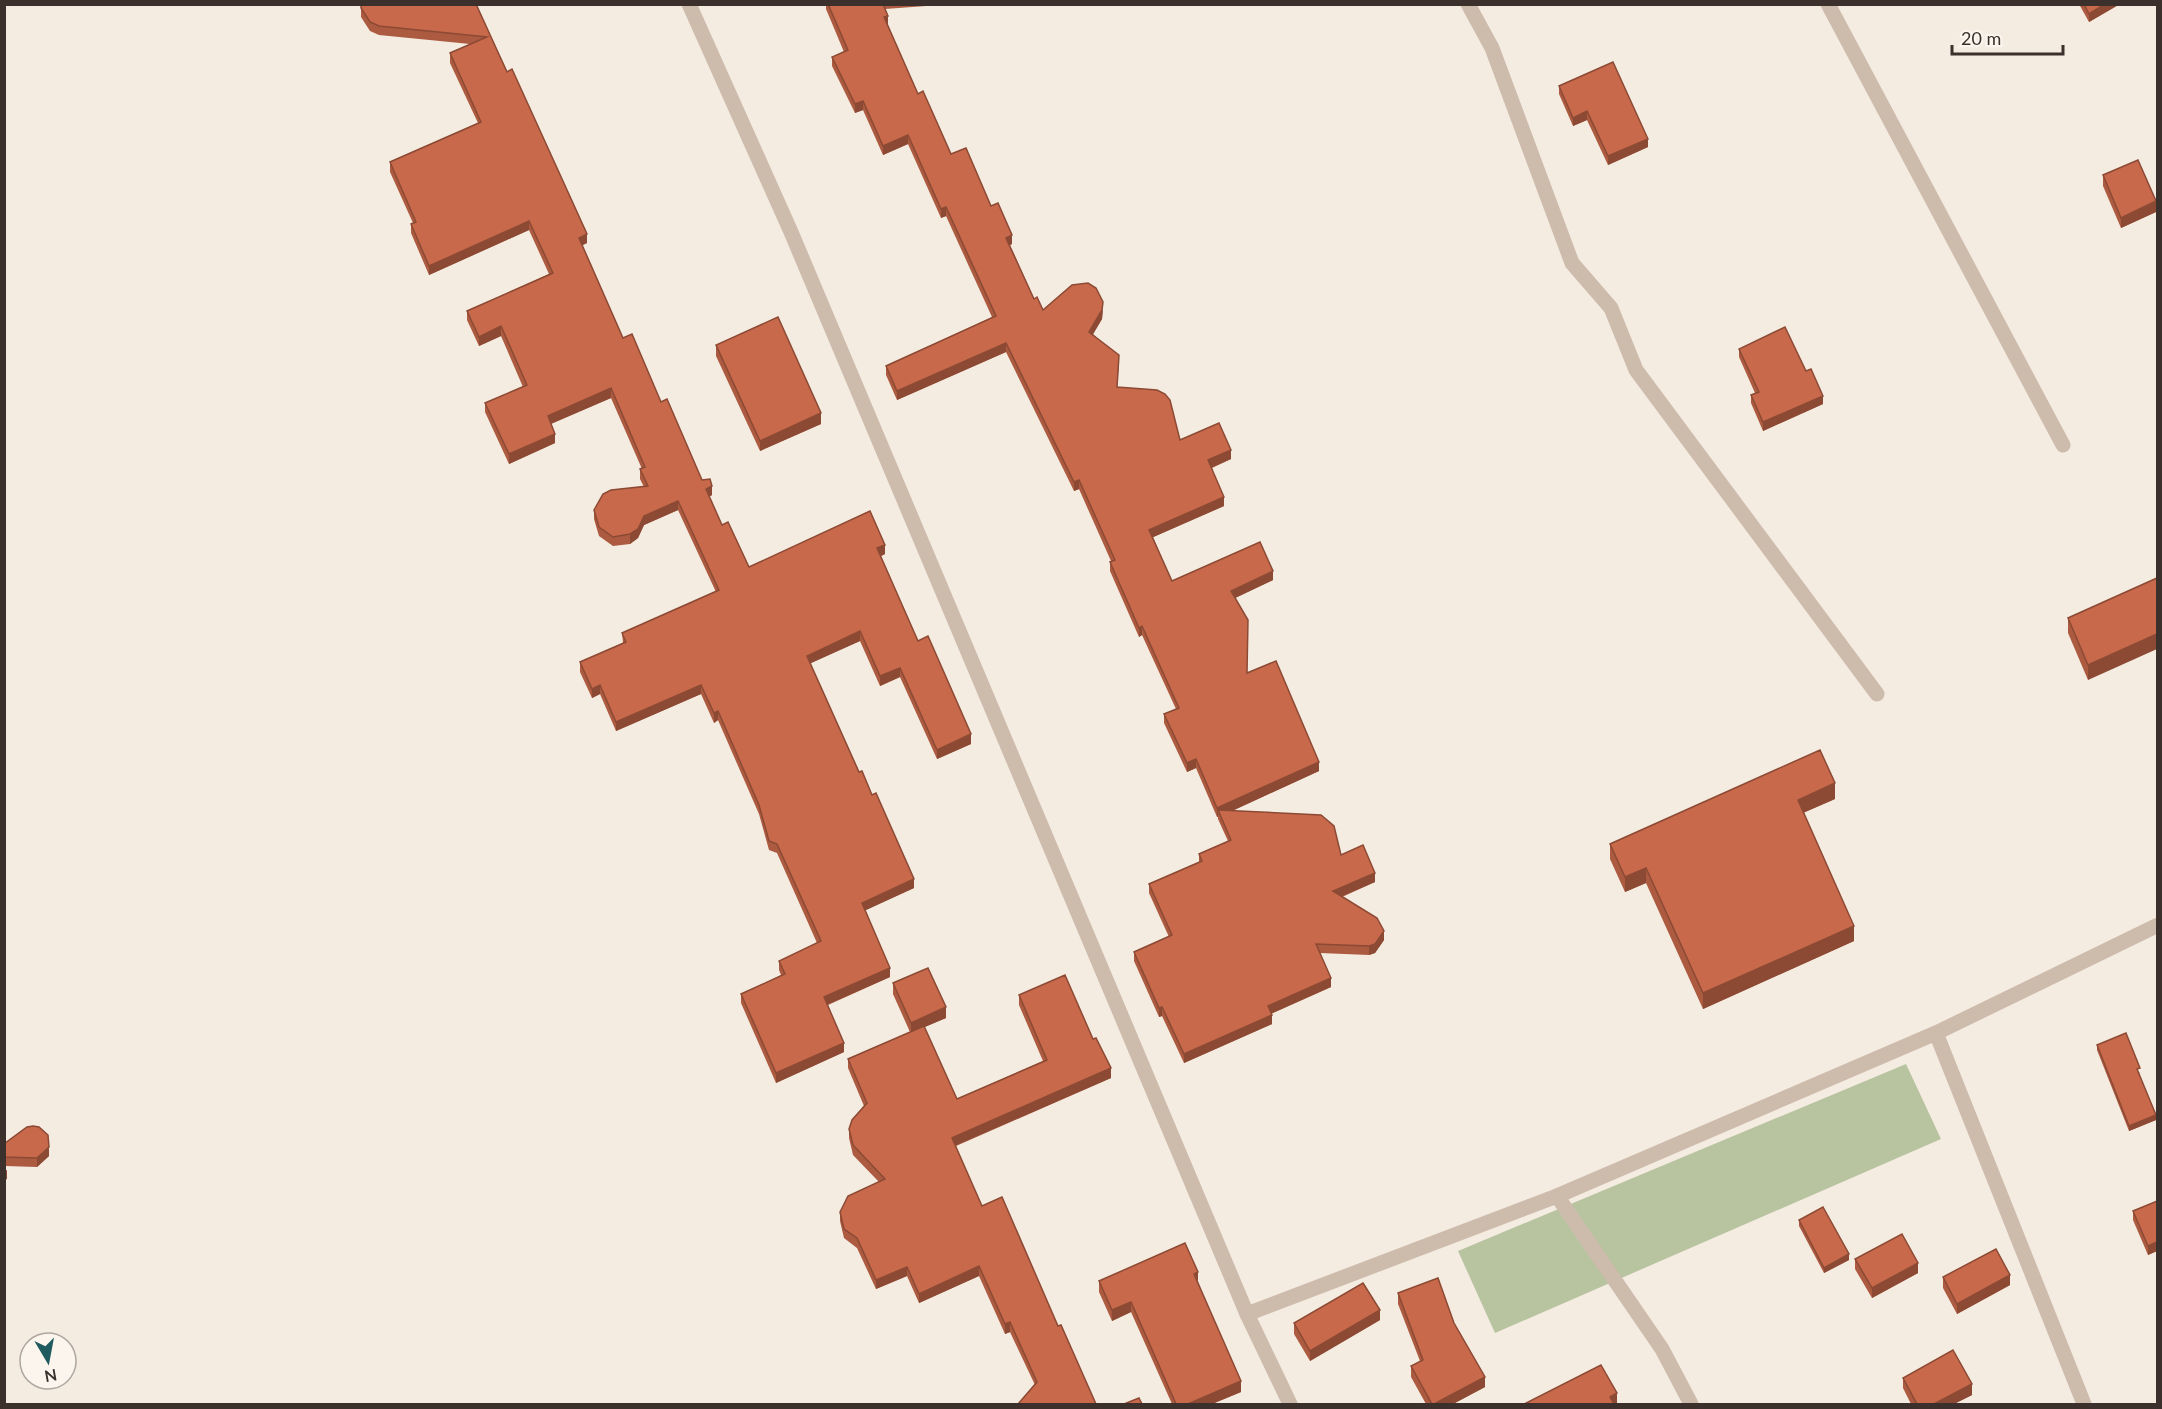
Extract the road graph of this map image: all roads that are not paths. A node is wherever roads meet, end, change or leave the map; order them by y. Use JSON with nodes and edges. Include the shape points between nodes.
{"nodes":[{"id":1,"x":689,"y":4,"type":"edge"},
{"id":2,"x":1468,"y":4,"type":"edge"},
{"id":3,"x":1828,"y":4,"type":"edge"},
{"id":4,"x":2062,"y":445,"type":"dead end"},
{"id":5,"x":1876,"y":694,"type":"dead end"},
{"id":6,"x":2157,"y":925,"type":"edge"},
{"id":7,"x":1936,"y":1034,"type":"junction"},
{"id":8,"x":1557,"y":1196,"type":"junction"},
{"id":9,"x":1247,"y":1314,"type":"junction"},
{"id":10,"x":1290,"y":1404,"type":"edge"},
{"id":11,"x":1691,"y":1404,"type":"edge"},
{"id":12,"x":2084,"y":1404,"type":"edge"}],
"edges":[{"from":1,"to":9,"type":"street","via":[[791,232]]},
{"from":2,"to":5,"type":"street","via":[[1492,48],[1572,262],[1611,308],[1636,370]]},
{"from":3,"to":4,"type":"street"},
{"from":6,"to":7,"type":"street"},
{"from":7,"to":8,"type":"street"},
{"from":7,"to":12,"type":"street"},
{"from":8,"to":9,"type":"street"},
{"from":8,"to":11,"type":"street","via":[[1662,1349]]},
{"from":9,"to":10,"type":"street"}]}
